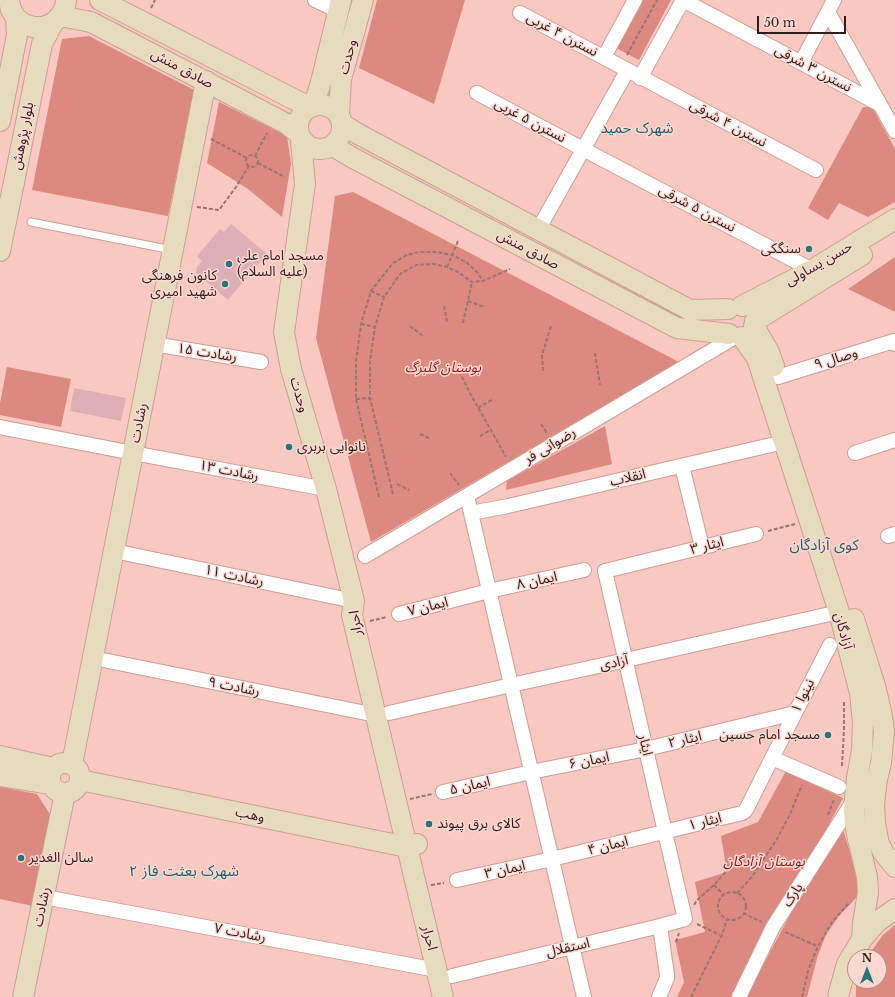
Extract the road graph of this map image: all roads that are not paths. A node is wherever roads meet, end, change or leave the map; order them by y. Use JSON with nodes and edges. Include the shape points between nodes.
{"nodes":[{"id":1,"x":100,"y":0,"type":"edge"},
{"id":2,"x":315,"y":0,"type":"edge"},
{"id":3,"x":363,"y":0,"type":"edge"},
{"id":4,"x":635,"y":0,"type":"edge"},
{"id":5,"x":682,"y":0,"type":"edge"},
{"id":6,"x":340,"y":6,"type":"edge"},
{"id":7,"x":831,"y":6,"type":"edge"},
{"id":8,"x":10,"y":12,"type":"edge"},
{"id":9,"x":60,"y":13,"type":"edge"},
{"id":10,"x":520,"y":13,"type":"dead end"},
{"id":11,"x":604,"y":57,"type":"junction"},
{"id":12,"x":801,"y":63,"type":"junction"},
{"id":13,"x":624,"y":69,"type":"junction"},
{"id":14,"x":640,"y":78,"type":"junction"},
{"id":15,"x":206,"y":81,"type":"junction"},
{"id":16,"x":478,"y":93,"type":"dead end"},
{"id":17,"x":879,"y":104,"type":"junction"},
{"id":18,"x":311,"y":106,"type":"junction"},
{"id":19,"x":340,"y":119,"type":"junction"},
{"id":20,"x":0,"y":121,"type":"edge"},
{"id":21,"x":895,"y":131,"type":"edge"},
{"id":22,"x":300,"y":137,"type":"junction"},
{"id":23,"x":329,"y":147,"type":"junction"},
{"id":24,"x":583,"y":149,"type":"junction"},
{"id":25,"x":816,"y":170,"type":"dead end"},
{"id":26,"x":305,"y":184,"type":"junction"},
{"id":27,"x":895,"y":219,"type":"edge"},
{"id":28,"x":31,"y":222,"type":"dead end"},
{"id":29,"x":538,"y":230,"type":"junction"},
{"id":30,"x":895,"y":235,"type":"edge"},
{"id":31,"x":172,"y":250,"type":"junction"},
{"id":32,"x":0,"y":251,"type":"edge"},
{"id":33,"x":812,"y":270,"type":"junction"},
{"id":34,"x":735,"y":308,"type":"junction"},
{"id":35,"x":743,"y":331,"type":"junction"},
{"id":36,"x":894,"y":343,"type":"edge"},
{"id":37,"x":154,"y":344,"type":"junction"},
{"id":38,"x":261,"y":362,"type":"dead end"},
{"id":39,"x":778,"y":377,"type":"junction"},
{"id":40,"x":0,"y":427,"type":"edge"},
{"id":41,"x":895,"y":440,"type":"edge"},
{"id":42,"x":784,"y":442,"type":"junction"},
{"id":43,"x":133,"y":453,"type":"junction"},
{"id":44,"x":855,"y":453,"type":"dead end"},
{"id":45,"x":682,"y":466,"type":"junction"},
{"id":46,"x":326,"y":489,"type":"junction"},
{"id":47,"x":467,"y":496,"type":"junction"},
{"id":48,"x":471,"y":514,"type":"junction"},
{"id":49,"x":756,"y":534,"type":"road end"},
{"id":50,"x":702,"y":547,"type":"junction"},
{"id":51,"x":114,"y":551,"type":"junction"},
{"id":52,"x":365,"y":556,"type":"dead end"},
{"id":53,"x":584,"y":570,"type":"dead end"},
{"id":54,"x":605,"y":571,"type":"joint"},
{"id":55,"x":489,"y":591,"type":"junction"},
{"id":56,"x":354,"y":602,"type":"junction"},
{"id":57,"x":839,"y":612,"type":"junction"},
{"id":58,"x":400,"y":614,"type":"road end"},
{"id":59,"x":830,"y":646,"type":"dead end"},
{"id":60,"x":93,"y":658,"type":"junction"},
{"id":61,"x":626,"y":660,"type":"junction"},
{"id":62,"x":511,"y":685,"type":"junction"},
{"id":63,"x":382,"y":714,"type":"junction"},
{"id":64,"x":795,"y":714,"type":"junction"},
{"id":65,"x":889,"y":726,"type":"edge"},
{"id":66,"x":646,"y":749,"type":"junction"},
{"id":67,"x":0,"y":756,"type":"edge"},
{"id":68,"x":772,"y":758,"type":"junction"},
{"id":69,"x":531,"y":772,"type":"junction"},
{"id":70,"x":0,"y":776,"type":"edge"},
{"id":71,"x":64,"y":778,"type":"junction"},
{"id":72,"x":839,"y":787,"type":"road end"},
{"id":73,"x":443,"y":792,"type":"road end"},
{"id":74,"x":855,"y":798,"type":"junction"},
{"id":75,"x":745,"y":811,"type":"joint"},
{"id":76,"x":665,"y":832,"type":"junction"},
{"id":77,"x":413,"y":845,"type":"junction"},
{"id":78,"x":552,"y":859,"type":"junction"},
{"id":79,"x":895,"y":867,"type":"edge"},
{"id":80,"x":457,"y":880,"type":"dead end"},
{"id":81,"x":44,"y":897,"type":"junction"},
{"id":82,"x":895,"y":909,"type":"edge"},
{"id":83,"x":685,"y":919,"type":"joint"},
{"id":84,"x":660,"y":926,"type":"junction"},
{"id":85,"x":862,"y":939,"type":"junction"},
{"id":86,"x":572,"y":946,"type":"junction"},
{"id":87,"x":444,"y":973,"type":"junction"},
{"id":88,"x":837,"y":995,"type":"edge"},
{"id":89,"x":23,"y":997,"type":"edge"},
{"id":90,"x":443,"y":997,"type":"edge"},
{"id":91,"x":457,"y":997,"type":"edge"},
{"id":92,"x":584,"y":997,"type":"edge"},
{"id":93,"x":659,"y":997,"type":"edge"},
{"id":94,"x":739,"y":997,"type":"edge"}],
"edges":[{"from":1,"to":18,"type":"street","name":"صادق منش"},
{"from":2,"to":6,"type":"street"},
{"from":3,"to":19,"type":"street","name":"وحدت","via":[[341,80]]},
{"from":4,"to":11,"type":"street"},
{"from":5,"to":12,"type":"street","name":"نسترن ۳ شرقی"},
{"from":5,"to":14,"type":"street"},
{"from":6,"to":18,"type":"street","name":"وحدت","via":[[322,78]]},
{"from":7,"to":12,"type":"street"},
{"from":7,"to":17,"type":"street"},
{"from":8,"to":9,"type":"street","via":[[24,24],[33,27],[44,27]]},
{"from":8,"to":20,"type":"street","name":"بلوار پژوهش","via":[[17,35]]},
{"from":9,"to":15,"type":"street","name":"صادق منش","via":[[91,22]]},
{"from":9,"to":32,"type":"street","name":"بلوار پژوهش","via":[[42,44]]},
{"from":10,"to":11,"type":"street","name":"نسترن ۴ غربی"},
{"from":11,"to":13,"type":"street","name":"نسترن ۴ غربی"},
{"from":12,"to":17,"type":"street","name":"نسترن ۳ شرقی"},
{"from":13,"to":14,"type":"street","name":"نسترن ۴ شرقی"},
{"from":13,"to":24,"type":"street"},
{"from":14,"to":25,"type":"street","name":"نسترن ۴ شرقی"},
{"from":15,"to":22,"type":"street","name":"صادق منش","via":[[287,124]]},
{"from":15,"to":31,"type":"street","name":"رشادت"},
{"from":16,"to":24,"type":"street","name":"نسترن ۵ غربی"},
{"from":17,"to":21,"type":"street"},
{"from":18,"to":19,"type":"street","via":[[328,106],[334,109]]},
{"from":18,"to":22,"type":"street","via":[[299,119],[297,126]]},
{"from":19,"to":23,"type":"street","via":[[343,128],[341,135],[338,141]]},
{"from":19,"to":29,"type":"street","name":"صادق منش","via":[[360,135]]},
{"from":22,"to":23,"type":"street","via":[[312,148],[319,150]]},
{"from":22,"to":26,"type":"street","name":"وحدت"},
{"from":23,"to":26,"type":"street","name":"وحدت"},
{"from":23,"to":35,"type":"street","name":"صادق منش","via":[[677,328]]},
{"from":24,"to":29,"type":"street"},
{"from":24,"to":33,"type":"street","name":"نسترن ۵ شرقی"},
{"from":26,"to":46,"type":"street","name":"وحدت","via":[[284,332],[291,369]]},
{"from":27,"to":33,"type":"street","name":"حسن یساولی"},
{"from":28,"to":31,"type":"lane"},
{"from":29,"to":34,"type":"street","name":"صادق منش","via":[[690,310]]},
{"from":30,"to":35,"type":"street","name":"حسن یساولی"},
{"from":31,"to":37,"type":"street","name":"رشادت"},
{"from":33,"to":34,"type":"street","name":"حسن یساولی"},
{"from":34,"to":35,"type":"street","via":[[747,308],[754,316]]},
{"from":34,"to":35,"type":"street","via":[[725,313],[723,327],[725,331]]},
{"from":35,"to":39,"type":"street","name":"آزادگان","via":[[769,352]]},
{"from":35,"to":42,"type":"street","name":"آزادگان","via":[[757,358]]},
{"from":35,"to":47,"type":"street","name":"رضوانی فر"},
{"from":36,"to":39,"type":"street","name":"وصال ۹"},
{"from":37,"to":38,"type":"street","name":"رشادت ۱۵"},
{"from":37,"to":43,"type":"street","name":"رشادت"},
{"from":39,"to":65,"type":"street","name":"آزادگان","via":[[881,711]]},
{"from":40,"to":43,"type":"street","name":"رشادت ۱۳"},
{"from":41,"to":44,"type":"street"},
{"from":42,"to":45,"type":"street","name":"انقلاب"},
{"from":42,"to":57,"type":"street","name":"آزادگان"},
{"from":43,"to":46,"type":"street","name":"رشادت ۱۳"},
{"from":43,"to":51,"type":"street","name":"رشادت"},
{"from":45,"to":48,"type":"street","name":"انقلاب"},
{"from":45,"to":50,"type":"street"},
{"from":46,"to":56,"type":"street","name":"وحدت"},
{"from":47,"to":48,"type":"street"},
{"from":47,"to":52,"type":"street","name":"رضوانی فر"},
{"from":48,"to":55,"type":"street"},
{"from":49,"to":50,"type":"street","name":"ایثار ۳"},
{"from":50,"to":54,"type":"street","name":"ایثار ۳"},
{"from":51,"to":56,"type":"street","name":"رشادت ۱۱"},
{"from":51,"to":60,"type":"street","name":"رشادت"},
{"from":53,"to":55,"type":"street","name":"ایمان ۸"},
{"from":54,"to":61,"type":"street","name":"ایثار"},
{"from":55,"to":58,"type":"street","name":"ایمان ۷"},
{"from":55,"to":62,"type":"street"},
{"from":56,"to":63,"type":"street","name":"احرار","via":[[352,615]]},
{"from":56,"to":63,"type":"street","name":"احرار","via":[[364,612],[367,622]]},
{"from":57,"to":61,"type":"street","name":"آزادی"},
{"from":57,"to":74,"type":"street","name":"آزادگان","via":[[860,693],[863,722]]},
{"from":59,"to":64,"type":"street","name":"نینوا ۱"},
{"from":60,"to":63,"type":"street","name":"رشادت ۹"},
{"from":60,"to":71,"type":"street","name":"رشادت"},
{"from":61,"to":62,"type":"street","name":"آزادی"},
{"from":61,"to":66,"type":"street","name":"ایثار"},
{"from":62,"to":63,"type":"street","name":"آزادی"},
{"from":62,"to":69,"type":"street"},
{"from":63,"to":77,"type":"street","name":"احرار"},
{"from":63,"to":77,"type":"street","name":"احرار","via":[[409,799]]},
{"from":64,"to":66,"type":"street","name":"ایثار ۲"},
{"from":64,"to":68,"type":"street","name":"نینوا ۱"},
{"from":65,"to":79,"type":"street","name":"آزادگان","via":[[877,780],[875,824],[879,844]]},
{"from":66,"to":69,"type":"street","name":"ایمان ۶"},
{"from":66,"to":76,"type":"street","name":"ایثار"},
{"from":67,"to":71,"type":"street","name":"وهب"},
{"from":68,"to":72,"type":"street"},
{"from":68,"to":75,"type":"street","name":"نینوا ۱"},
{"from":69,"to":73,"type":"street","name":"ایمان ۵"},
{"from":69,"to":78,"type":"street"},
{"from":70,"to":71,"type":"street","name":"وهب"},
{"from":71,"to":77,"type":"street","name":"وهب"},
{"from":71,"to":81,"type":"street","name":"رشادت"},
{"from":74,"to":85,"type":"street","name":"آزادگان","via":[[855,824],[868,893]]},
{"from":74,"to":94,"type":"street","name":"پارک","via":[[773,926]]},
{"from":75,"to":76,"type":"street","name":"ایثار ۱"},
{"from":76,"to":78,"type":"street","name":"ایمان ۴"},
{"from":76,"to":83,"type":"street","name":"ایثار"},
{"from":77,"to":87,"type":"street","name":"احرار"},
{"from":78,"to":80,"type":"street","name":"ایمان ۳"},
{"from":78,"to":86,"type":"street"},
{"from":81,"to":87,"type":"street","name":"رشادت ۷"},
{"from":81,"to":89,"type":"street","name":"رشادت"},
{"from":82,"to":85,"type":"street","via":[[877,922]]},
{"from":83,"to":84,"type":"street","name":"استقلال"},
{"from":84,"to":86,"type":"street","name":"استقلال"},
{"from":84,"to":93,"type":"street","via":[[667,978]]},
{"from":85,"to":88,"type":"street","via":[[847,964]]},
{"from":86,"to":87,"type":"street","name":"استقلال"},
{"from":86,"to":92,"type":"street"},
{"from":87,"to":90,"type":"street","name":"احرار"},
{"from":87,"to":91,"type":"street","name":"احرار"}]}
